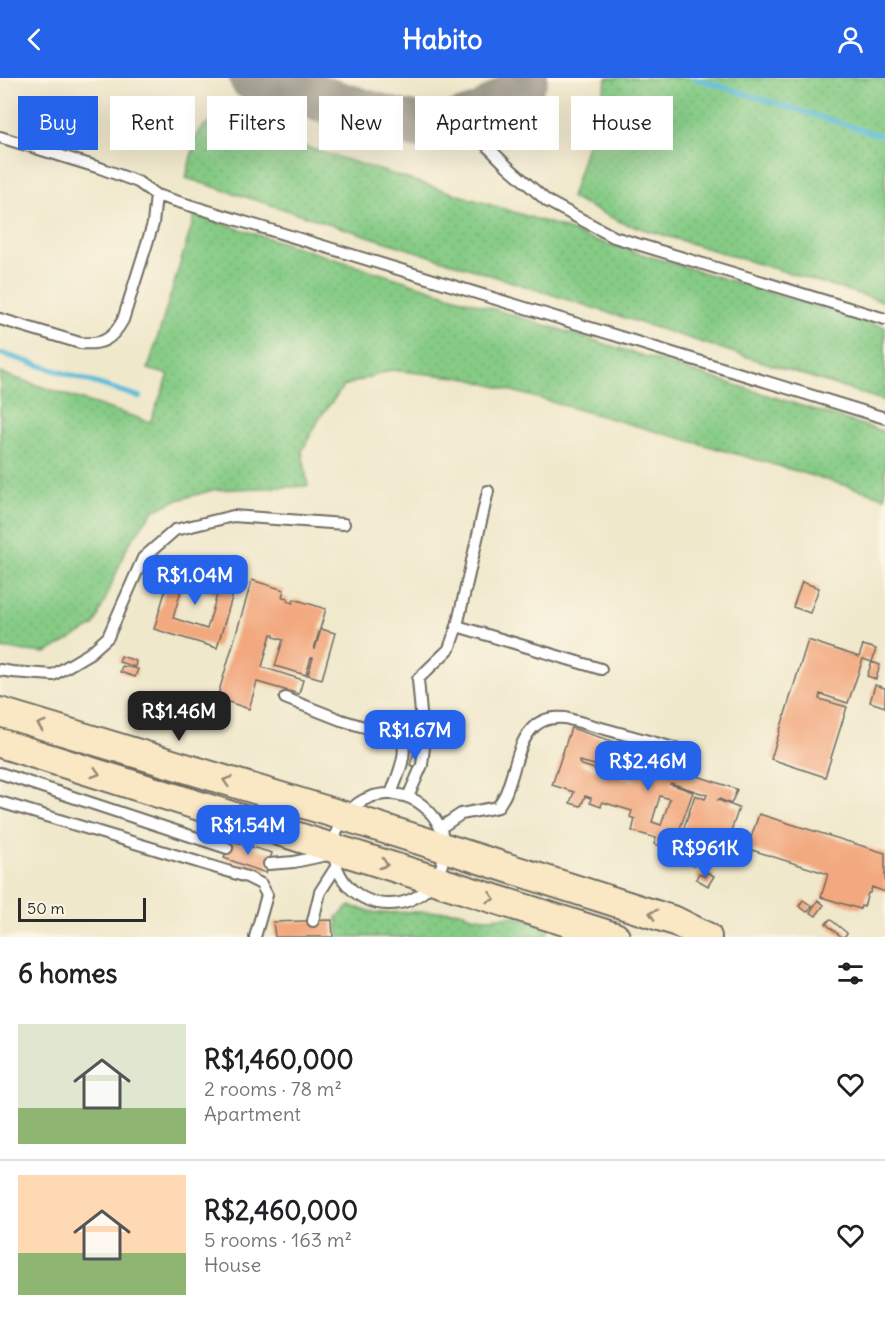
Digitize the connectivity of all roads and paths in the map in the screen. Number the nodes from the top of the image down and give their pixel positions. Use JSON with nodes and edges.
{"nodes":[{"id":1,"x":0,"y":137,"type":"edge"},
{"id":2,"x":491,"y":150,"type":"edge"},
{"id":3,"x":156,"y":195,"type":"junction"},
{"id":4,"x":0,"y":319,"type":"edge"},
{"id":5,"x":885,"y":319,"type":"edge"},
{"id":6,"x":885,"y":418,"type":"edge"},
{"id":7,"x":488,"y":491,"type":"dead end"},
{"id":8,"x":344,"y":524,"type":"dead end"},
{"id":9,"x":458,"y":626,"type":"junction"},
{"id":10,"x":601,"y":669,"type":"dead end"},
{"id":11,"x":0,"y":670,"type":"edge"},
{"id":12,"x":285,"y":698,"type":"dead end"},
{"id":13,"x":0,"y":712,"type":"edge"},
{"id":14,"x":0,"y":743,"type":"edge"},
{"id":15,"x":696,"y":754,"type":"dead end"},
{"id":16,"x":0,"y":773,"type":"edge"},
{"id":17,"x":391,"y":794,"type":"junction"},
{"id":18,"x":408,"y":797,"type":"junction"},
{"id":19,"x":0,"y":802,"type":"edge"},
{"id":20,"x":344,"y":816,"type":"junction"},
{"id":21,"x":442,"y":838,"type":"junction"},
{"id":22,"x":227,"y":848,"type":"dead end"},
{"id":23,"x":334,"y":856,"type":"junction"},
{"id":24,"x":269,"y":864,"type":"dead end"},
{"id":25,"x":435,"y":880,"type":"junction"},
{"id":26,"x":313,"y":921,"type":"dead end"},
{"id":27,"x":255,"y":937,"type":"edge"},
{"id":28,"x":615,"y":937,"type":"edge"},
{"id":29,"x":707,"y":937,"type":"edge"}],
"edges":[{"from":1,"to":3,"type":"lane"},
{"from":2,"to":5,"type":"lane"},
{"from":3,"to":4,"type":"lane"},
{"from":3,"to":6,"type":"lane"},
{"from":7,"to":9,"type":"lane"},
{"from":8,"to":11,"type":"lane"},
{"from":9,"to":10,"type":"lane"},
{"from":9,"to":18,"type":"lane"},
{"from":12,"to":17,"type":"lane"},
{"from":20,"to":13,"type":"street","one_way":true},
{"from":14,"to":23,"type":"street","one_way":true},
{"from":15,"to":21,"type":"lane"},
{"from":16,"to":22,"type":"lane"},
{"from":17,"to":18,"type":"lane"},
{"from":17,"to":20,"type":"lane"},
{"from":18,"to":21,"type":"lane"},
{"from":19,"to":27,"type":"lane"},
{"from":20,"to":21,"type":"street"},
{"from":20,"to":23,"type":"lane"},
{"from":21,"to":25,"type":"lane"},
{"from":29,"to":21,"type":"street","one_way":true},
{"from":23,"to":24,"type":"lane"},
{"from":23,"to":25,"type":"street","one_way":true},
{"from":23,"to":25,"type":"lane"},
{"from":23,"to":26,"type":"lane"},
{"from":25,"to":28,"type":"street","one_way":true}]}
